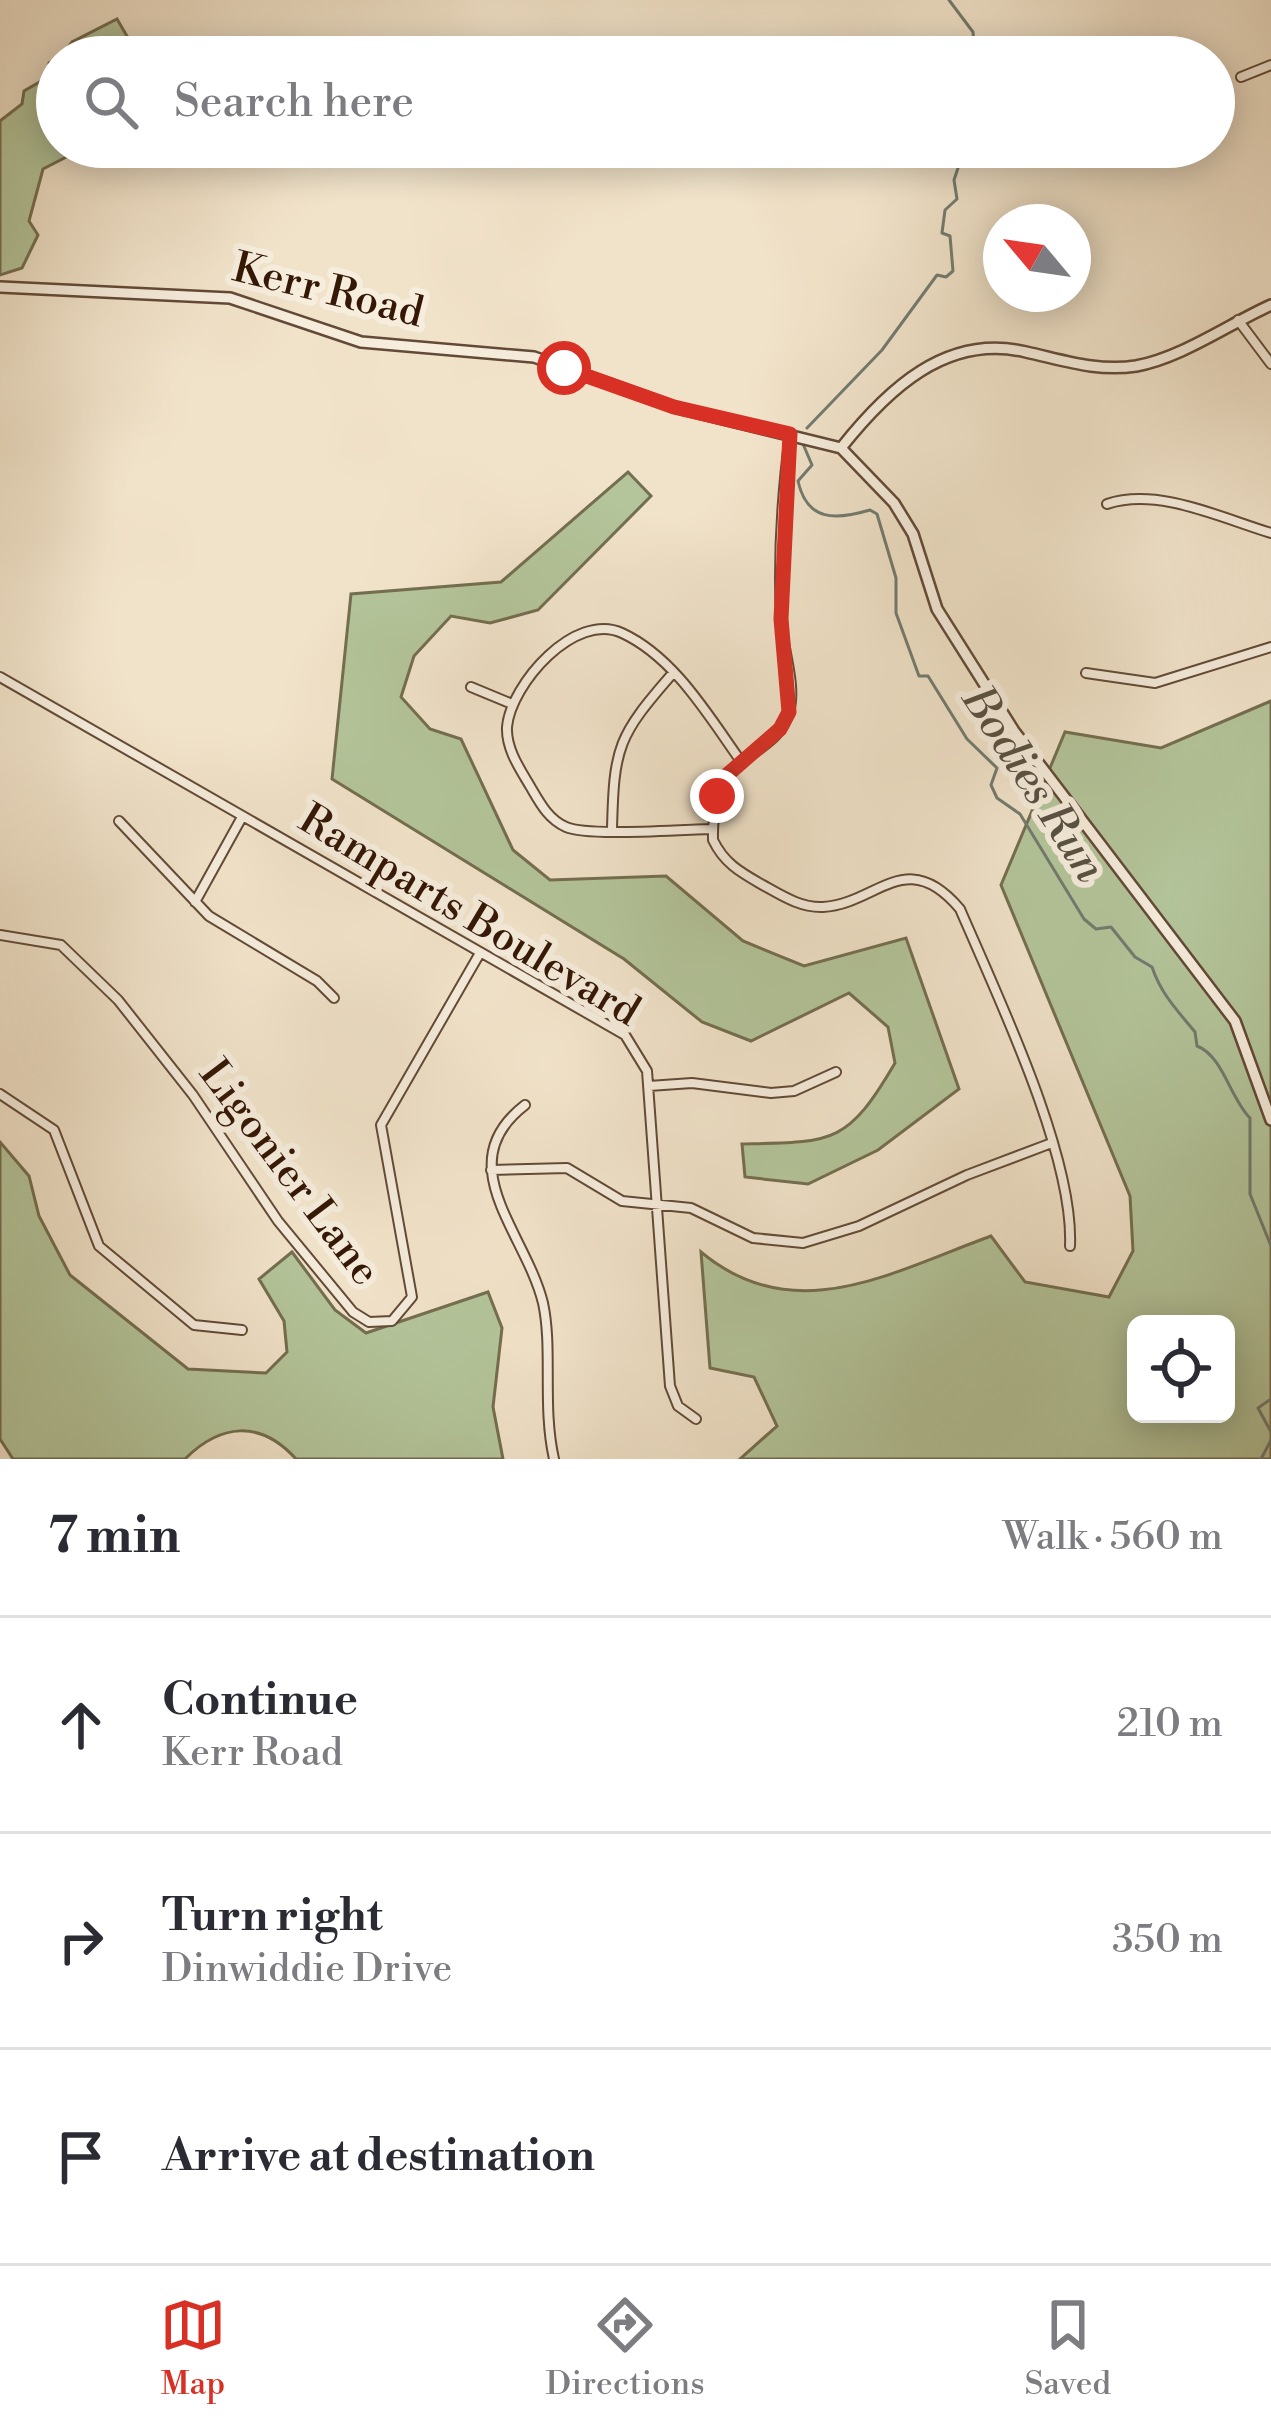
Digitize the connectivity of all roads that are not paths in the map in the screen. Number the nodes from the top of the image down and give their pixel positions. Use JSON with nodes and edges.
{"nodes":[{"id":1,"x":1271,"y":65,"type":"edge"},
{"id":2,"x":1241,"y":77,"type":"dead end"},
{"id":3,"x":0,"y":287,"type":"edge"},
{"id":4,"x":1271,"y":305,"type":"edge"},
{"id":5,"x":1238,"y":320,"type":"junction"},
{"id":6,"x":1271,"y":364,"type":"edge"},
{"id":7,"x":790,"y":434,"type":"junction"},
{"id":8,"x":841,"y":448,"type":"junction"},
{"id":9,"x":1107,"y":504,"type":"dead end"},
{"id":10,"x":1271,"y":533,"type":"edge"},
{"id":11,"x":1271,"y":647,"type":"edge"},
{"id":12,"x":673,"y":673,"type":"junction"},
{"id":13,"x":1086,"y":673,"type":"dead end"},
{"id":14,"x":0,"y":676,"type":"edge"},
{"id":15,"x":471,"y":687,"type":"dead end"},
{"id":16,"x":512,"y":704,"type":"junction"},
{"id":17,"x":740,"y":760,"type":"junction"},
{"id":18,"x":242,"y":817,"type":"junction"},
{"id":19,"x":119,"y":821,"type":"dead end"},
{"id":20,"x":612,"y":829,"type":"junction"},
{"id":21,"x":713,"y":829,"type":"junction"},
{"id":22,"x":195,"y":902,"type":"junction"},
{"id":23,"x":0,"y":935,"type":"edge"},
{"id":24,"x":480,"y":953,"type":"junction"},
{"id":25,"x":334,"y":998,"type":"dead end"},
{"id":26,"x":836,"y":1072,"type":"dead end"},
{"id":27,"x":649,"y":1086,"type":"junction"},
{"id":28,"x":0,"y":1094,"type":"edge"},
{"id":29,"x":525,"y":1105,"type":"dead end"},
{"id":30,"x":1271,"y":1120,"type":"edge"},
{"id":31,"x":1049,"y":1144,"type":"junction"},
{"id":32,"x":490,"y":1170,"type":"junction"},
{"id":33,"x":658,"y":1203,"type":"junction"},
{"id":34,"x":1070,"y":1246,"type":"dead end"},
{"id":35,"x":242,"y":1330,"type":"dead end"},
{"id":36,"x":696,"y":1419,"type":"dead end"},
{"id":37,"x":554,"y":1459,"type":"edge"}],
"edges":[{"from":1,"to":2,"type":"street"},
{"from":3,"to":7,"type":"street","name":"Kerr Road"},
{"from":4,"to":5,"type":"street"},
{"from":5,"to":6,"type":"street"},
{"from":5,"to":8,"type":"street"},
{"from":7,"to":8,"type":"street","name":"Kerr Road"},
{"from":7,"to":17,"type":"street"},
{"from":8,"to":30,"type":"street"},
{"from":9,"to":10,"type":"street"},
{"from":11,"to":13,"type":"street"},
{"from":12,"to":16,"type":"street"},
{"from":12,"to":17,"type":"street"},
{"from":12,"to":20,"type":"street"},
{"from":14,"to":18,"type":"street","name":"Ramparts Boulevard"},
{"from":15,"to":16,"type":"street"},
{"from":16,"to":20,"type":"street"},
{"from":17,"to":21,"type":"street"},
{"from":18,"to":22,"type":"street"},
{"from":18,"to":24,"type":"street","name":"Ramparts Boulevard"},
{"from":19,"to":22,"type":"street"},
{"from":20,"to":21,"type":"street"},
{"from":21,"to":31,"type":"street"},
{"from":22,"to":25,"type":"street"},
{"from":23,"to":24,"type":"street","name":"Ligonier Lane"},
{"from":24,"to":27,"type":"street","name":"Ramparts Boulevard"},
{"from":26,"to":27,"type":"street"},
{"from":27,"to":33,"type":"street","name":"Ramparts Boulevard"},
{"from":28,"to":35,"type":"street"},
{"from":29,"to":32,"type":"street"},
{"from":31,"to":33,"type":"street"},
{"from":31,"to":34,"type":"street"},
{"from":32,"to":33,"type":"street"},
{"from":32,"to":37,"type":"street"},
{"from":33,"to":36,"type":"street","name":"Ramparts Boulevard"}]}
